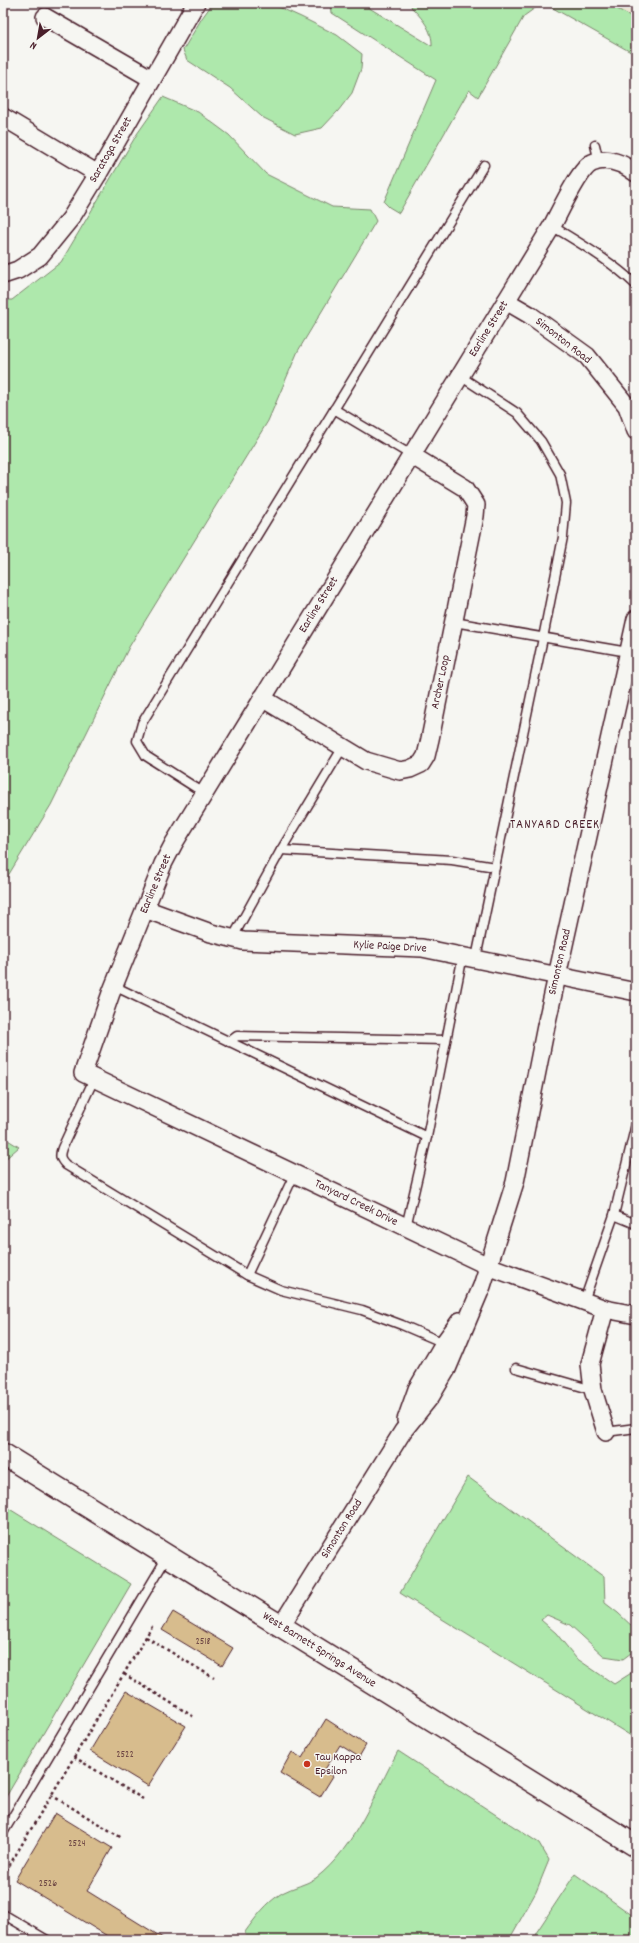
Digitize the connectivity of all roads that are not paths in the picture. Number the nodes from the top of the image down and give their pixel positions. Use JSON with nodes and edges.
{"nodes":[{"id":1,"x":196,"y":3,"type":"edge"},
{"id":2,"x":45,"y":17,"type":"dead end"},
{"id":3,"x":152,"y":79,"type":"junction"},
{"id":4,"x":3,"y":118,"type":"edge"},
{"id":5,"x":594,"y":145,"type":"dead end"},
{"id":6,"x":599,"y":162,"type":"junction"},
{"id":7,"x":484,"y":165,"type":"dead end"},
{"id":8,"x":636,"y":173,"type":"edge"},
{"id":9,"x":98,"y":174,"type":"junction"},
{"id":10,"x":552,"y":226,"type":"junction"},
{"id":11,"x":3,"y":275,"type":"edge"},
{"id":12,"x":636,"y":285,"type":"edge"},
{"id":13,"x":506,"y":301,"type":"junction"},
{"id":14,"x":460,"y":376,"type":"junction"},
{"id":15,"x":334,"y":409,"type":"junction"},
{"id":16,"x":636,"y":430,"type":"edge"},
{"id":17,"x":411,"y":455,"type":"junction"},
{"id":18,"x":636,"y":619,"type":"edge"},
{"id":19,"x":454,"y":622,"type":"junction"},
{"id":20,"x":543,"y":638,"type":"junction"},
{"id":21,"x":630,"y":660,"type":"edge"},
{"id":22,"x":262,"y":698,"type":"junction"},
{"id":23,"x":343,"y":747,"type":"junction"},
{"id":24,"x":204,"y":793,"type":"junction"},
{"id":25,"x":281,"y":850,"type":"junction"},
{"id":26,"x":495,"y":867,"type":"junction"},
{"id":27,"x":145,"y":908,"type":"junction"},
{"id":28,"x":232,"y":939,"type":"junction"},
{"id":29,"x":469,"y":956,"type":"junction"},
{"id":30,"x":557,"y":975,"type":"junction"},
{"id":31,"x":114,"y":986,"type":"junction"},
{"id":32,"x":636,"y":992,"type":"edge"},
{"id":33,"x":446,"y":1040,"type":"junction"},
{"id":34,"x":229,"y":1042,"type":"junction"},
{"id":35,"x":89,"y":1076,"type":"junction"},
{"id":36,"x":636,"y":1124,"type":"edge"},
{"id":37,"x":427,"y":1137,"type":"junction"},
{"id":38,"x":295,"y":1173,"type":"junction"},
{"id":39,"x":614,"y":1215,"type":"junction"},
{"id":40,"x":636,"y":1224,"type":"edge"},
{"id":41,"x":406,"y":1227,"type":"junction"},
{"id":42,"x":488,"y":1266,"type":"junction"},
{"id":43,"x":247,"y":1275,"type":"junction"},
{"id":44,"x":584,"y":1301,"type":"junction"},
{"id":45,"x":474,"y":1303,"type":"junction"},
{"id":46,"x":605,"y":1309,"type":"junction"},
{"id":47,"x":636,"y":1315,"type":"edge"},
{"id":48,"x":444,"y":1343,"type":"junction"},
{"id":49,"x":516,"y":1368,"type":"dead end"},
{"id":50,"x":593,"y":1390,"type":"junction"},
{"id":51,"x":636,"y":1428,"type":"edge"},
{"id":52,"x":403,"y":1431,"type":"junction"},
{"id":53,"x":606,"y":1432,"type":"joint"},
{"id":54,"x":3,"y":1454,"type":"edge"},
{"id":55,"x":167,"y":1556,"type":"junction"},
{"id":56,"x":281,"y":1626,"type":"junction"},
{"id":57,"x":3,"y":1833,"type":"edge"},
{"id":58,"x":636,"y":1846,"type":"edge"},
{"id":59,"x":3,"y":1914,"type":"edge"},
{"id":60,"x":47,"y":1940,"type":"edge"}],
"edges":[{"from":1,"to":3,"type":"street","name":"Saratoga Street"},
{"from":2,"to":3,"type":"street"},
{"from":3,"to":9,"type":"street","name":"Saratoga Street"},
{"from":4,"to":9,"type":"street"},
{"from":5,"to":6,"type":"lane"},
{"from":6,"to":8,"type":"street"},
{"from":6,"to":10,"type":"street","name":"Earline Street"},
{"from":7,"to":15,"type":"lane"},
{"from":9,"to":11,"type":"street","name":"Saratoga Street"},
{"from":10,"to":12,"type":"lane"},
{"from":10,"to":13,"type":"street","name":"Earline Street"},
{"from":13,"to":14,"type":"street","name":"Earline Street"},
{"from":13,"to":16,"type":"street","name":"Simonton Road"},
{"from":14,"to":17,"type":"street","name":"Earline Street"},
{"from":14,"to":20,"type":"lane"},
{"from":15,"to":17,"type":"lane"},
{"from":15,"to":24,"type":"lane"},
{"from":17,"to":19,"type":"street","name":"Archer Loop"},
{"from":17,"to":22,"type":"street","name":"Earline Street"},
{"from":18,"to":21,"type":"street","name":"Simonton Road"},
{"from":19,"to":20,"type":"lane"},
{"from":19,"to":23,"type":"street","name":"Archer Loop"},
{"from":20,"to":21,"type":"lane"},
{"from":20,"to":26,"type":"lane"},
{"from":21,"to":30,"type":"street","name":"Simonton Road"},
{"from":22,"to":23,"type":"street","name":"Archer Loop"},
{"from":22,"to":24,"type":"street","name":"Earline Street"},
{"from":23,"to":25,"type":"lane"},
{"from":24,"to":27,"type":"street","name":"Earline Street"},
{"from":25,"to":26,"type":"lane"},
{"from":25,"to":28,"type":"lane"},
{"from":26,"to":29,"type":"lane"},
{"from":27,"to":28,"type":"street","name":"Kylie Paige Drive"},
{"from":27,"to":31,"type":"street","name":"Earline Street"},
{"from":28,"to":29,"type":"street","name":"Kylie Paige Drive"},
{"from":29,"to":30,"type":"street","name":"Kylie Paige Drive"},
{"from":29,"to":33,"type":"lane"},
{"from":30,"to":32,"type":"street","name":"Kylie Paige Drive"},
{"from":30,"to":42,"type":"street","name":"Simonton Road"},
{"from":31,"to":34,"type":"lane"},
{"from":31,"to":35,"type":"street","name":"Earline Street"},
{"from":33,"to":34,"type":"lane"},
{"from":33,"to":37,"type":"lane"},
{"from":34,"to":37,"type":"lane"},
{"from":35,"to":38,"type":"street","name":"Tanyard Creek Drive"},
{"from":35,"to":43,"type":"lane"},
{"from":36,"to":39,"type":"lane"},
{"from":37,"to":41,"type":"lane"},
{"from":38,"to":41,"type":"street","name":"Tanyard Creek Drive"},
{"from":38,"to":43,"type":"lane"},
{"from":39,"to":40,"type":"lane"},
{"from":39,"to":44,"type":"lane"},
{"from":41,"to":42,"type":"street","name":"Tanyard Creek Drive"},
{"from":42,"to":44,"type":"street","name":"Tanyard Creek Drive"},
{"from":42,"to":45,"type":"street","name":"Simonton Road"},
{"from":43,"to":48,"type":"lane"},
{"from":44,"to":46,"type":"street","name":"Tanyard Creek Drive"},
{"from":45,"to":48,"type":"street","name":"Simonton Road"},
{"from":45,"to":52,"type":"street","name":"Simonton Road"},
{"from":46,"to":47,"type":"street","name":"Tanyard Creek Drive"},
{"from":46,"to":50,"type":"street"},
{"from":48,"to":52,"type":"street","name":"Simonton Road"},
{"from":49,"to":50,"type":"lane"},
{"from":50,"to":53,"type":"street"},
{"from":51,"to":53,"type":"lane"},
{"from":52,"to":56,"type":"street","name":"Simonton Road"},
{"from":54,"to":55,"type":"street","name":"West Barnett Springs Avenue"},
{"from":55,"to":56,"type":"street","name":"West Barnett Springs Avenue"},
{"from":55,"to":57,"type":"lane"},
{"from":56,"to":58,"type":"street","name":"West Barnett Springs Avenue"},
{"from":59,"to":60,"type":"lane"}]}
